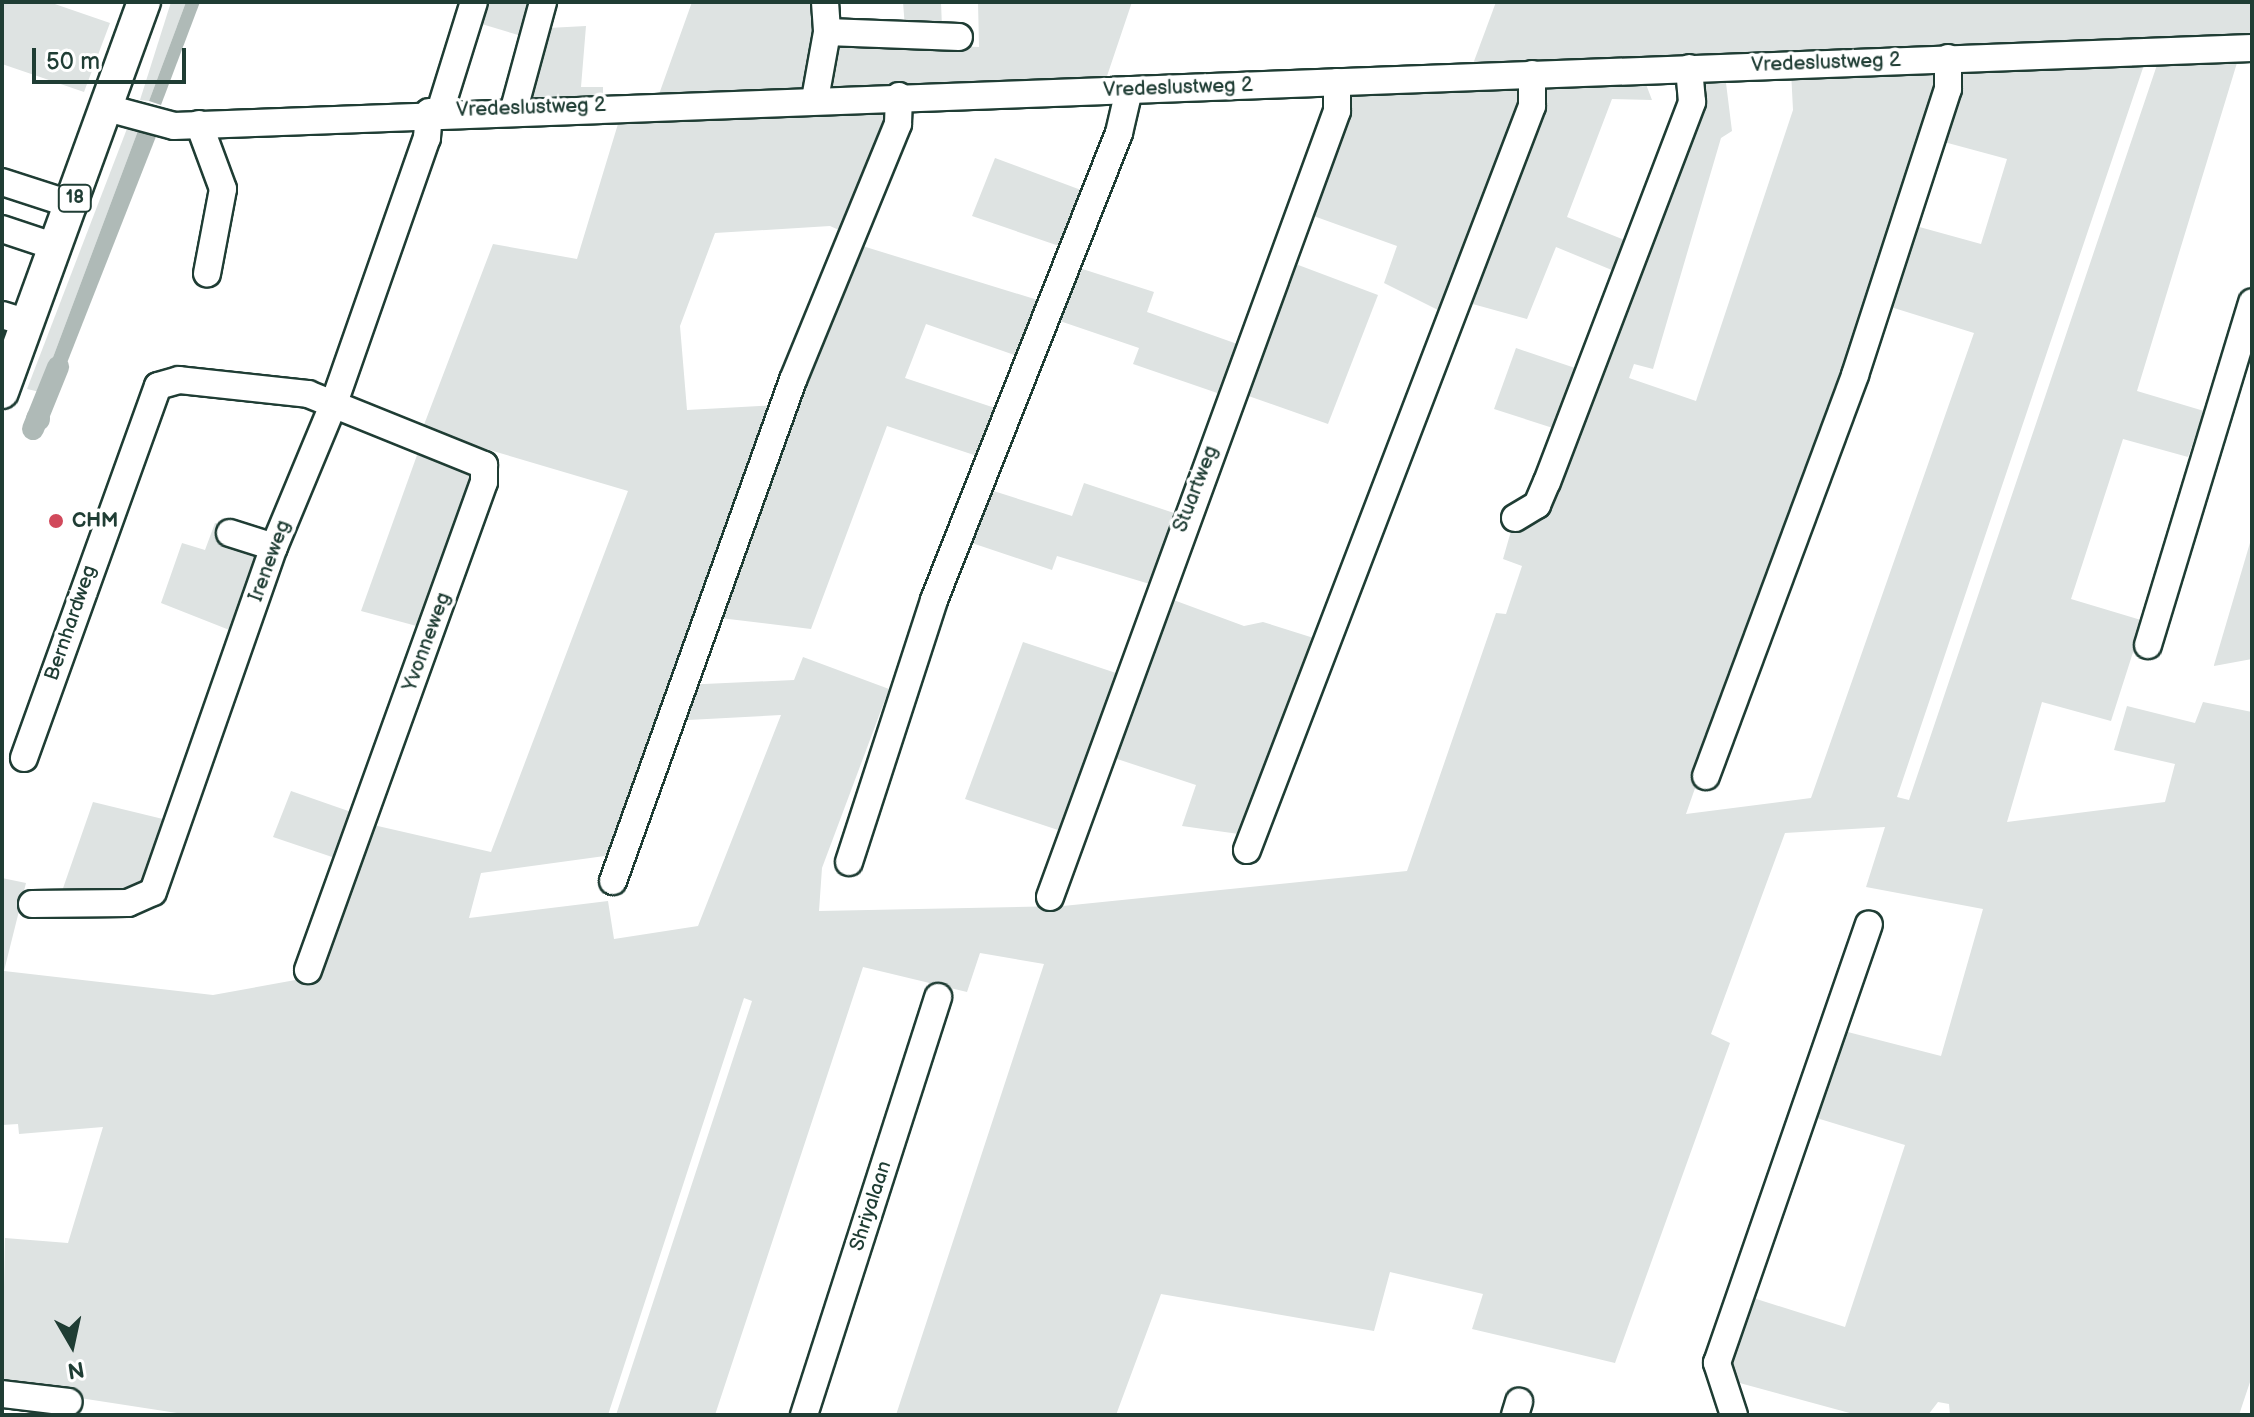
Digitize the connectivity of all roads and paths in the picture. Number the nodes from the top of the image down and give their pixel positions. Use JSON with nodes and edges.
{"nodes":[{"id":1,"x":144,"y":2,"type":"edge"},
{"id":2,"x":474,"y":2,"type":"edge"},
{"id":3,"x":543,"y":2,"type":"edge"},
{"id":4,"x":825,"y":2,"type":"edge"},
{"id":5,"x":827,"y":32,"type":"junction"},
{"id":6,"x":959,"y":37,"type":"dead end"},
{"id":7,"x":2252,"y":48,"type":"edge"},
{"id":8,"x":1948,"y":58,"type":"junction"},
{"id":9,"x":1689,"y":68,"type":"junction"},
{"id":10,"x":1532,"y":74,"type":"junction"},
{"id":11,"x":1337,"y":82,"type":"junction"},
{"id":12,"x":1129,"y":90,"type":"junction"},
{"id":13,"x":899,"y":96,"type":"junction"},
{"id":14,"x":815,"y":99,"type":"junction"},
{"id":15,"x":514,"y":109,"type":"junction"},
{"id":16,"x":116,"y":111,"type":"junction"},
{"id":17,"x":435,"y":112,"type":"junction"},
{"id":18,"x":199,"y":124,"type":"junction"},
{"id":19,"x":2,"y":182,"type":"edge"},
{"id":20,"x":73,"y":205,"type":"junction"},
{"id":21,"x":2,"y":229,"type":"edge"},
{"id":22,"x":56,"y":247,"type":"junction"},
{"id":23,"x":207,"y":274,"type":"dead end"},
{"id":24,"x":2252,"y":302,"type":"edge"},
{"id":25,"x":15,"y":319,"type":"edge"},
{"id":26,"x":2,"y":392,"type":"edge"},
{"id":27,"x":334,"y":403,"type":"junction"},
{"id":28,"x":1515,"y":518,"type":"dead end"},
{"id":29,"x":230,"y":533,"type":"dead end"},
{"id":30,"x":274,"y":547,"type":"junction"},
{"id":31,"x":2148,"y":645,"type":"dead end"},
{"id":32,"x":24,"y":758,"type":"dead end"},
{"id":33,"x":1706,"y":776,"type":"dead end"},
{"id":34,"x":1247,"y":850,"type":"dead end"},
{"id":35,"x":849,"y":862,"type":"dead end"},
{"id":36,"x":613,"y":881,"type":"dead end"},
{"id":37,"x":1050,"y":897,"type":"dead end"},
{"id":38,"x":32,"y":904,"type":"dead end"},
{"id":39,"x":1869,"y":925,"type":"dead end"},
{"id":40,"x":308,"y":970,"type":"dead end"},
{"id":41,"x":938,"y":997,"type":"dead end"},
{"id":42,"x":2,"y":1394,"type":"edge"},
{"id":43,"x":69,"y":1402,"type":"dead end"},
{"id":44,"x":804,"y":1415,"type":"edge"},
{"id":45,"x":1734,"y":1415,"type":"edge"}],
"edges":[{"from":1,"to":16,"type":"main road","number":"18"},
{"from":2,"to":17,"type":"street","name":"Ireneweg"},
{"from":3,"to":15,"type":"street"},
{"from":4,"to":5,"type":"street"},
{"from":5,"to":6,"type":"street"},
{"from":5,"to":14,"type":"street"},
{"from":7,"to":8,"type":"street","name":"Vredeslustweg 2"},
{"from":8,"to":9,"type":"street","name":"Vredeslustweg 2"},
{"from":8,"to":33,"type":"street"},
{"from":9,"to":10,"type":"street","name":"Vredeslustweg 2"},
{"from":9,"to":28,"type":"street"},
{"from":10,"to":11,"type":"street","name":"Vredeslustweg 2"},
{"from":10,"to":34,"type":"street"},
{"from":11,"to":12,"type":"street","name":"Vredeslustweg 2"},
{"from":11,"to":37,"type":"street","name":"Stuartweg"},
{"from":12,"to":13,"type":"street","name":"Vredeslustweg 2"},
{"from":12,"to":35,"type":"street"},
{"from":13,"to":14,"type":"street","name":"Vredeslustweg 2"},
{"from":13,"to":36,"type":"street"},
{"from":14,"to":15,"type":"street","name":"Vredeslustweg 2"},
{"from":15,"to":17,"type":"street","name":"Vredeslustweg 2"},
{"from":16,"to":18,"type":"street","name":"Vredeslustweg 2"},
{"from":16,"to":20,"type":"main road","number":"18"},
{"from":17,"to":18,"type":"street","name":"Vredeslustweg 2"},
{"from":17,"to":27,"type":"street","name":"Ireneweg"},
{"from":18,"to":23,"type":"street"},
{"from":19,"to":20,"type":"street"},
{"from":20,"to":22,"type":"main road","number":"18"},
{"from":21,"to":22,"type":"street"},
{"from":22,"to":25,"type":"main road","number":"18"},
{"from":24,"to":31,"type":"street"},
{"from":25,"to":26,"type":"main road","number":"18"},
{"from":27,"to":30,"type":"street","name":"Ireneweg"},
{"from":27,"to":32,"type":"street","name":"Bernhardweg"},
{"from":27,"to":40,"type":"street","name":"Yvonneweg"},
{"from":29,"to":30,"type":"street"},
{"from":30,"to":38,"type":"street","name":"Ireneweg"},
{"from":39,"to":45,"type":"street"},
{"from":41,"to":44,"type":"street","name":"Shriyalaan"},
{"from":42,"to":43,"type":"street"}]}
